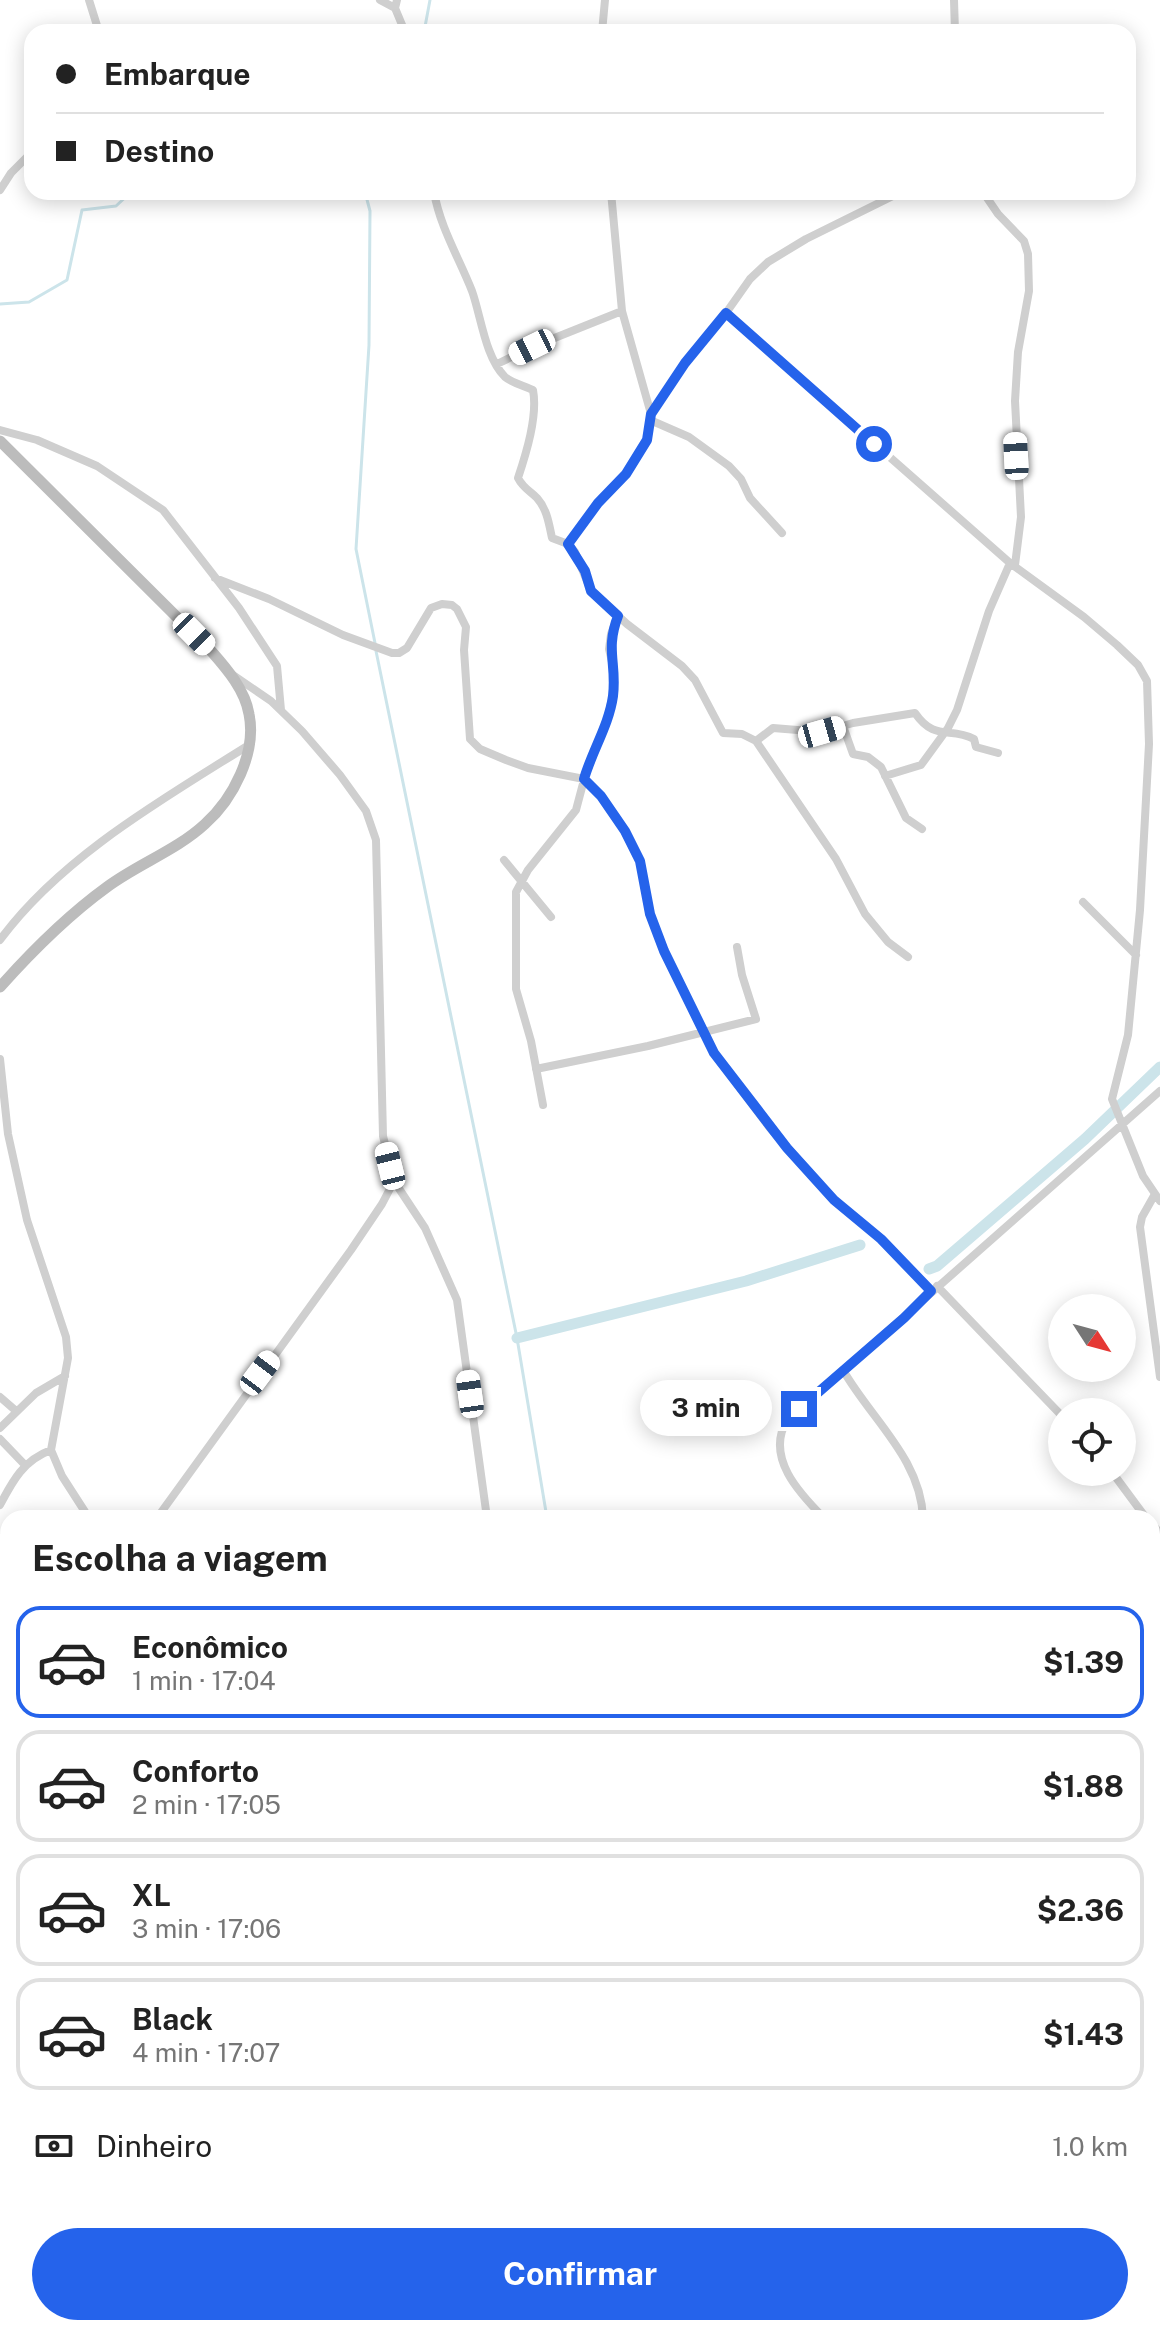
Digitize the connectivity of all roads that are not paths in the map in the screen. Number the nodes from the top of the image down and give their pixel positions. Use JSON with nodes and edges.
{"nodes":[{"id":1,"x":89,"y":0,"type":"edge"},
{"id":2,"x":380,"y":0,"type":"edge"},
{"id":3,"x":605,"y":0,"type":"edge"},
{"id":4,"x":954,"y":0,"type":"edge"},
{"id":5,"x":396,"y":4,"type":"edge"},
{"id":6,"x":96,"y":24,"type":"edge"},
{"id":7,"x":402,"y":24,"type":"edge"},
{"id":8,"x":603,"y":24,"type":"edge"},
{"id":9,"x":955,"y":24,"type":"edge"},
{"id":10,"x":24,"y":160,"type":"edge"},
{"id":11,"x":0,"y":190,"type":"edge"},
{"id":12,"x":436,"y":200,"type":"edge"},
{"id":13,"x":612,"y":200,"type":"edge"},
{"id":14,"x":883,"y":200,"type":"edge"},
{"id":15,"x":988,"y":200,"type":"edge"},
{"id":16,"x":622,"y":311,"type":"junction"},
{"id":17,"x":726,"y":313,"type":"junction"},
{"id":18,"x":497,"y":364,"type":"junction"},
{"id":19,"x":651,"y":417,"type":"junction"},
{"id":20,"x":0,"y":430,"type":"edge"},
{"id":21,"x":0,"y":441,"type":"edge"},
{"id":22,"x":782,"y":533,"type":"dead end"},
{"id":23,"x":568,"y":544,"type":"junction"},
{"id":24,"x":1013,"y":564,"type":"junction"},
{"id":25,"x":215,"y":578,"type":"junction"},
{"id":26,"x":618,"y":616,"type":"junction"},
{"id":27,"x":232,"y":675,"type":"junction"},
{"id":28,"x":281,"y":710,"type":"junction"},
{"id":29,"x":843,"y":726,"type":"junction"},
{"id":30,"x":943,"y":734,"type":"junction"},
{"id":31,"x":756,"y":741,"type":"junction"},
{"id":32,"x":249,"y":745,"type":"junction"},
{"id":33,"x":998,"y":753,"type":"dead end"},
{"id":34,"x":885,"y":776,"type":"junction"},
{"id":35,"x":584,"y":779,"type":"junction"},
{"id":36,"x":922,"y":829,"type":"dead end"},
{"id":37,"x":504,"y":860,"type":"dead end"},
{"id":38,"x":521,"y":880,"type":"junction"},
{"id":39,"x":1083,"y":902,"type":"dead end"},
{"id":40,"x":551,"y":917,"type":"dead end"},
{"id":41,"x":0,"y":940,"type":"edge"},
{"id":42,"x":737,"y":947,"type":"dead end"},
{"id":43,"x":1136,"y":955,"type":"junction"},
{"id":44,"x":908,"y":957,"type":"dead end"},
{"id":45,"x":0,"y":987,"type":"edge"},
{"id":46,"x":702,"y":1032,"type":"junction"},
{"id":47,"x":0,"y":1059,"type":"edge"},
{"id":48,"x":536,"y":1069,"type":"junction"},
{"id":49,"x":1160,"y":1091,"type":"edge"},
{"id":50,"x":543,"y":1105,"type":"dead end"},
{"id":51,"x":1123,"y":1125,"type":"junction"},
{"id":52,"x":394,"y":1181,"type":"junction"},
{"id":53,"x":1157,"y":1197,"type":"edge"},
{"id":54,"x":934,"y":1288,"type":"junction"},
{"id":55,"x":843,"y":1370,"type":"junction"},
{"id":56,"x":65,"y":1376,"type":"junction"},
{"id":57,"x":1160,"y":1377,"type":"edge"},
{"id":58,"x":0,"y":1397,"type":"edge"},
{"id":59,"x":1048,"y":1402,"type":"edge"},
{"id":60,"x":15,"y":1410,"type":"junction"},
{"id":61,"x":0,"y":1428,"type":"edge"},
{"id":62,"x":0,"y":1439,"type":"edge"},
{"id":63,"x":51,"y":1450,"type":"junction"},
{"id":64,"x":25,"y":1465,"type":"junction"},
{"id":65,"x":1122,"y":1486,"type":"edge"},
{"id":66,"x":0,"y":1505,"type":"edge"},
{"id":67,"x":84,"y":1510,"type":"edge"},
{"id":68,"x":163,"y":1510,"type":"edge"},
{"id":69,"x":486,"y":1510,"type":"edge"},
{"id":70,"x":817,"y":1510,"type":"edge"},
{"id":71,"x":923,"y":1510,"type":"edge"},
{"id":72,"x":1140,"y":1510,"type":"edge"}],
"edges":[{"from":1,"to":6,"type":"street"},
{"from":2,"to":5,"type":"street"},
{"from":3,"to":8,"type":"street"},
{"from":4,"to":9,"type":"street"},
{"from":5,"to":7,"type":"street"},
{"from":10,"to":11,"type":"street"},
{"from":12,"to":18,"type":"street"},
{"from":13,"to":16,"type":"street"},
{"from":14,"to":17,"type":"street"},
{"from":15,"to":24,"type":"street"},
{"from":16,"to":18,"type":"street"},
{"from":16,"to":19,"type":"street"},
{"from":17,"to":19,"type":"street"},
{"from":17,"to":24,"type":"street"},
{"from":18,"to":23,"type":"street"},
{"from":19,"to":22,"type":"street"},
{"from":19,"to":23,"type":"street"},
{"from":20,"to":25,"type":"street"},
{"from":21,"to":27,"type":"main road"},
{"from":23,"to":26,"type":"street"},
{"from":24,"to":30,"type":"street"},
{"from":24,"to":43,"type":"street"},
{"from":25,"to":28,"type":"street"},
{"from":25,"to":35,"type":"street"},
{"from":26,"to":31,"type":"street"},
{"from":26,"to":35,"type":"street"},
{"from":27,"to":28,"type":"street"},
{"from":27,"to":32,"type":"main road"},
{"from":28,"to":52,"type":"street"},
{"from":29,"to":30,"type":"street"},
{"from":29,"to":31,"type":"street"},
{"from":29,"to":34,"type":"street"},
{"from":30,"to":33,"type":"street"},
{"from":30,"to":34,"type":"street"},
{"from":31,"to":44,"type":"street"},
{"from":32,"to":41,"type":"street"},
{"from":32,"to":45,"type":"main road"},
{"from":34,"to":36,"type":"street"},
{"from":35,"to":38,"type":"street"},
{"from":35,"to":46,"type":"street"},
{"from":37,"to":38,"type":"street"},
{"from":38,"to":40,"type":"street"},
{"from":38,"to":48,"type":"street"},
{"from":39,"to":43,"type":"street"},
{"from":42,"to":46,"type":"street"},
{"from":43,"to":51,"type":"street"},
{"from":46,"to":48,"type":"street"},
{"from":46,"to":54,"type":"street"},
{"from":47,"to":56,"type":"street"},
{"from":48,"to":50,"type":"street"},
{"from":49,"to":51,"type":"street"},
{"from":51,"to":53,"type":"street"},
{"from":51,"to":54,"type":"street"},
{"from":52,"to":68,"type":"street"},
{"from":52,"to":69,"type":"street"},
{"from":53,"to":57,"type":"street"},
{"from":54,"to":55,"type":"street"},
{"from":54,"to":59,"type":"street"},
{"from":55,"to":70,"type":"street"},
{"from":55,"to":71,"type":"street"},
{"from":56,"to":60,"type":"street"},
{"from":56,"to":63,"type":"street"},
{"from":58,"to":60,"type":"street"},
{"from":60,"to":61,"type":"street"},
{"from":62,"to":64,"type":"street"},
{"from":63,"to":64,"type":"street"},
{"from":63,"to":67,"type":"street"},
{"from":64,"to":66,"type":"street"},
{"from":65,"to":72,"type":"street"}]}
